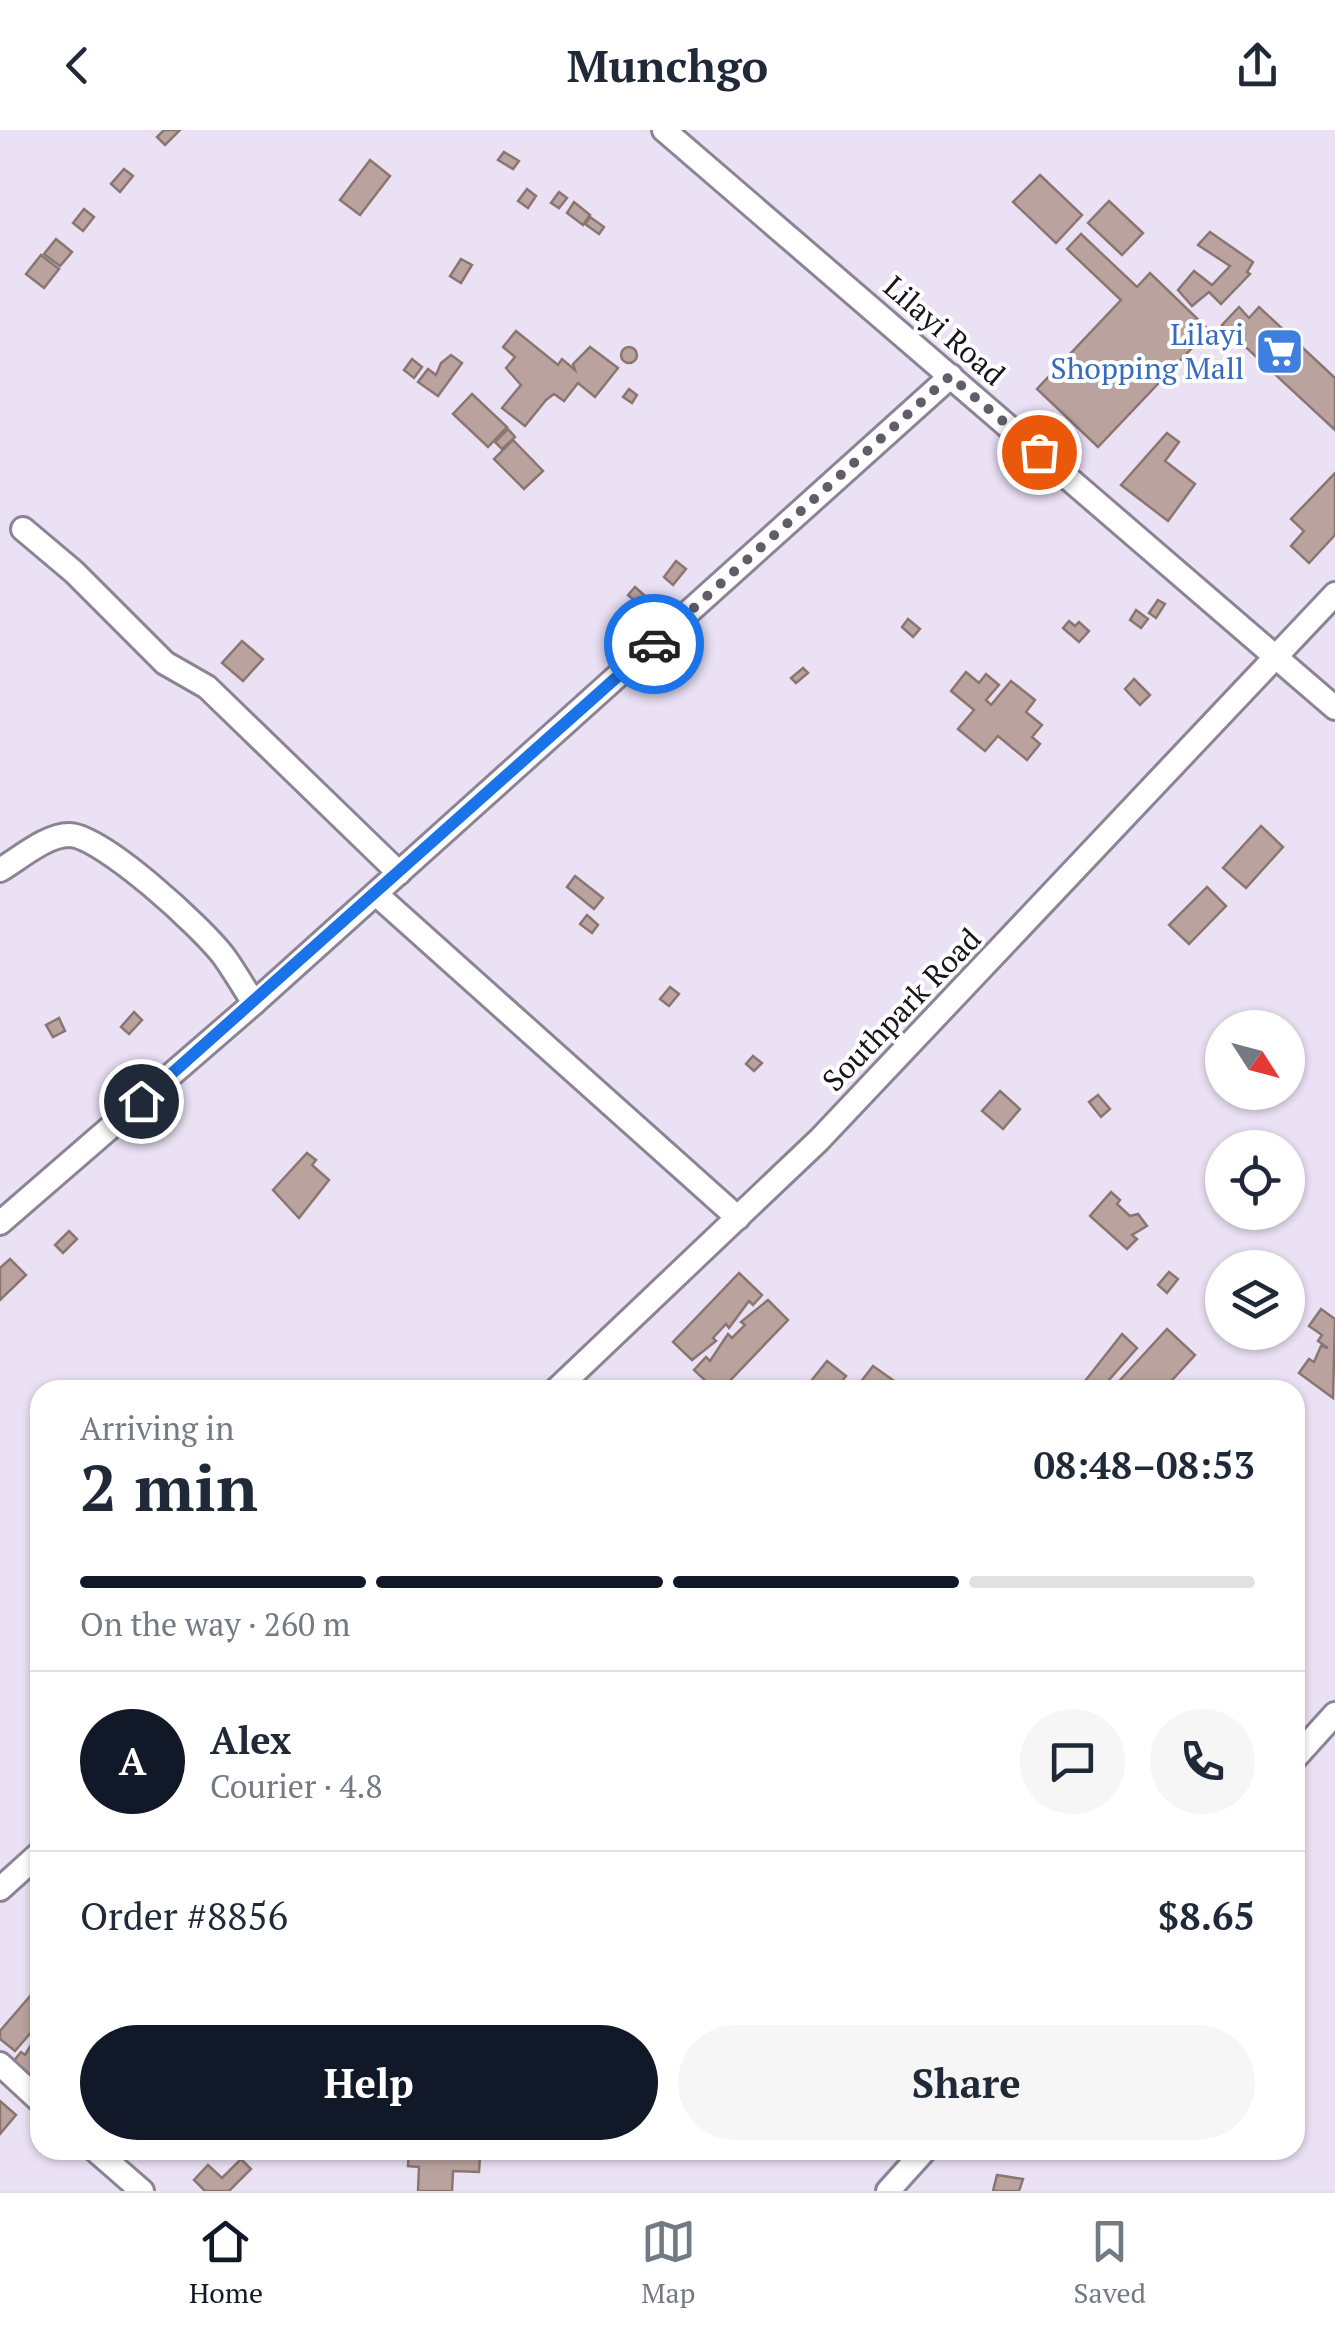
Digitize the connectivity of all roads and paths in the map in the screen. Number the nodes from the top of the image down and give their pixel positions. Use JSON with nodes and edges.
{"nodes":[{"id":1,"x":664,"y":130,"type":"edge"},
{"id":2,"x":950,"y":376,"type":"junction"},
{"id":3,"x":23,"y":529,"type":"dead end"},
{"id":4,"x":1335,"y":594,"type":"edge"},
{"id":5,"x":1276,"y":656,"type":"junction"},
{"id":6,"x":1335,"y":708,"type":"edge"},
{"id":7,"x":0,"y":870,"type":"edge"},
{"id":8,"x":399,"y":873,"type":"junction"},
{"id":9,"x":376,"y":894,"type":"junction"},
{"id":10,"x":254,"y":1003,"type":"junction"},
{"id":11,"x":738,"y":1218,"type":"junction"},
{"id":12,"x":0,"y":1223,"type":"edge"},
{"id":13,"x":567,"y":1380,"type":"edge"},
{"id":14,"x":1335,"y":1714,"type":"edge"},
{"id":15,"x":1305,"y":1747,"type":"edge"},
{"id":16,"x":30,"y":1863,"type":"edge"},
{"id":17,"x":0,"y":1889,"type":"edge"},
{"id":18,"x":0,"y":2064,"type":"edge"},
{"id":19,"x":30,"y":2092,"type":"edge"},
{"id":20,"x":106,"y":2160,"type":"edge"},
{"id":21,"x":916,"y":2160,"type":"edge"},
{"id":22,"x":142,"y":2191,"type":"edge"},
{"id":23,"x":888,"y":2191,"type":"edge"}],
"edges":[{"from":1,"to":2,"type":"street","name":"Lilayi Road"},
{"from":2,"to":5,"type":"street","name":"Lilayi Road"},
{"from":2,"to":8,"type":"street"},
{"from":3,"to":8,"type":"street"},
{"from":4,"to":5,"type":"street","name":"Southpark Road"},
{"from":5,"to":6,"type":"street","name":"Lilayi Road"},
{"from":5,"to":11,"type":"street","name":"Southpark Road"},
{"from":7,"to":10,"type":"street"},
{"from":8,"to":9,"type":"street"},
{"from":9,"to":10,"type":"street"},
{"from":9,"to":11,"type":"street"},
{"from":10,"to":12,"type":"street"},
{"from":11,"to":13,"type":"street","name":"Southpark Road"},
{"from":14,"to":15,"type":"street"},
{"from":16,"to":17,"type":"street"},
{"from":18,"to":19,"type":"street"},
{"from":20,"to":22,"type":"street"},
{"from":21,"to":23,"type":"street"}]}
